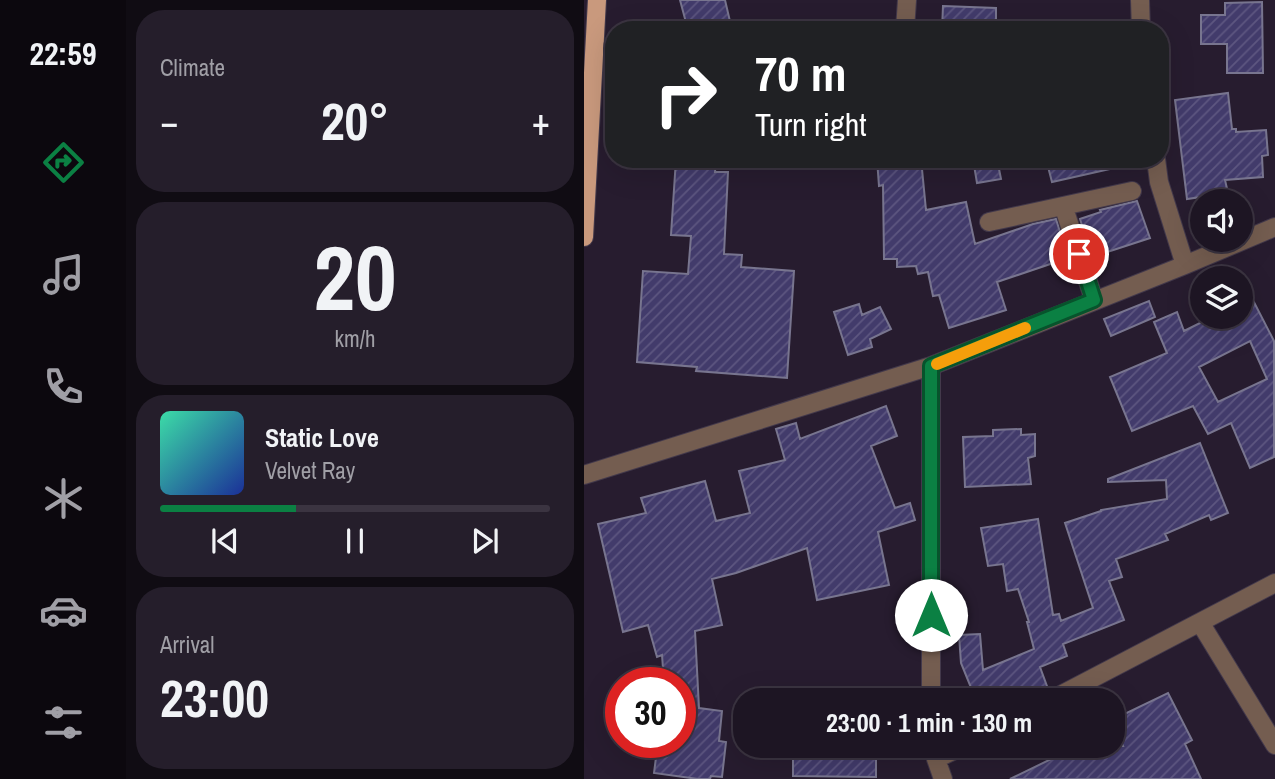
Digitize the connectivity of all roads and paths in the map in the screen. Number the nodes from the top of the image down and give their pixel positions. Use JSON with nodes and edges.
{"nodes":[{"id":1,"x":597,"y":0,"type":"edge"},
{"id":2,"x":907,"y":0,"type":"edge"},
{"id":3,"x":1140,"y":0,"type":"edge"},
{"id":4,"x":906,"y":21,"type":"edge"},
{"id":5,"x":1141,"y":21,"type":"edge"},
{"id":6,"x":590,"y":45,"type":"edge"},
{"id":7,"x":1157,"y":168,"type":"edge"},
{"id":8,"x":1132,"y":191,"type":"dead end"},
{"id":9,"x":1064,"y":208,"type":"junction"},
{"id":10,"x":989,"y":222,"type":"dead end"},
{"id":11,"x":1275,"y":227,"type":"edge"},
{"id":12,"x":584,"y":237,"type":"edge"},
{"id":13,"x":1185,"y":265,"type":"junction"},
{"id":14,"x":1094,"y":300,"type":"junction"},
{"id":15,"x":931,"y":366,"type":"junction"},
{"id":16,"x":584,"y":475,"type":"edge"},
{"id":17,"x":1275,"y":583,"type":"edge"},
{"id":18,"x":1201,"y":624,"type":"junction"},
{"id":19,"x":931,"y":688,"type":"edge"},
{"id":20,"x":1075,"y":688,"type":"edge"},
{"id":21,"x":1275,"y":745,"type":"edge"},
{"id":22,"x":938,"y":758,"type":"edge"},
{"id":23,"x":943,"y":779,"type":"edge"}],
"edges":[{"from":1,"to":6,"type":"main road"},
{"from":2,"to":4,"type":"street"},
{"from":3,"to":5,"type":"street"},
{"from":6,"to":12,"type":"main road"},
{"from":7,"to":13,"type":"street"},
{"from":8,"to":9,"type":"street"},
{"from":9,"to":10,"type":"street"},
{"from":9,"to":14,"type":"street"},
{"from":11,"to":13,"type":"street"},
{"from":13,"to":14,"type":"street"},
{"from":14,"to":15,"type":"street"},
{"from":15,"to":16,"type":"street"},
{"from":15,"to":19,"type":"street"},
{"from":17,"to":18,"type":"street"},
{"from":18,"to":20,"type":"street"},
{"from":18,"to":21,"type":"street"},
{"from":22,"to":23,"type":"street"}]}
